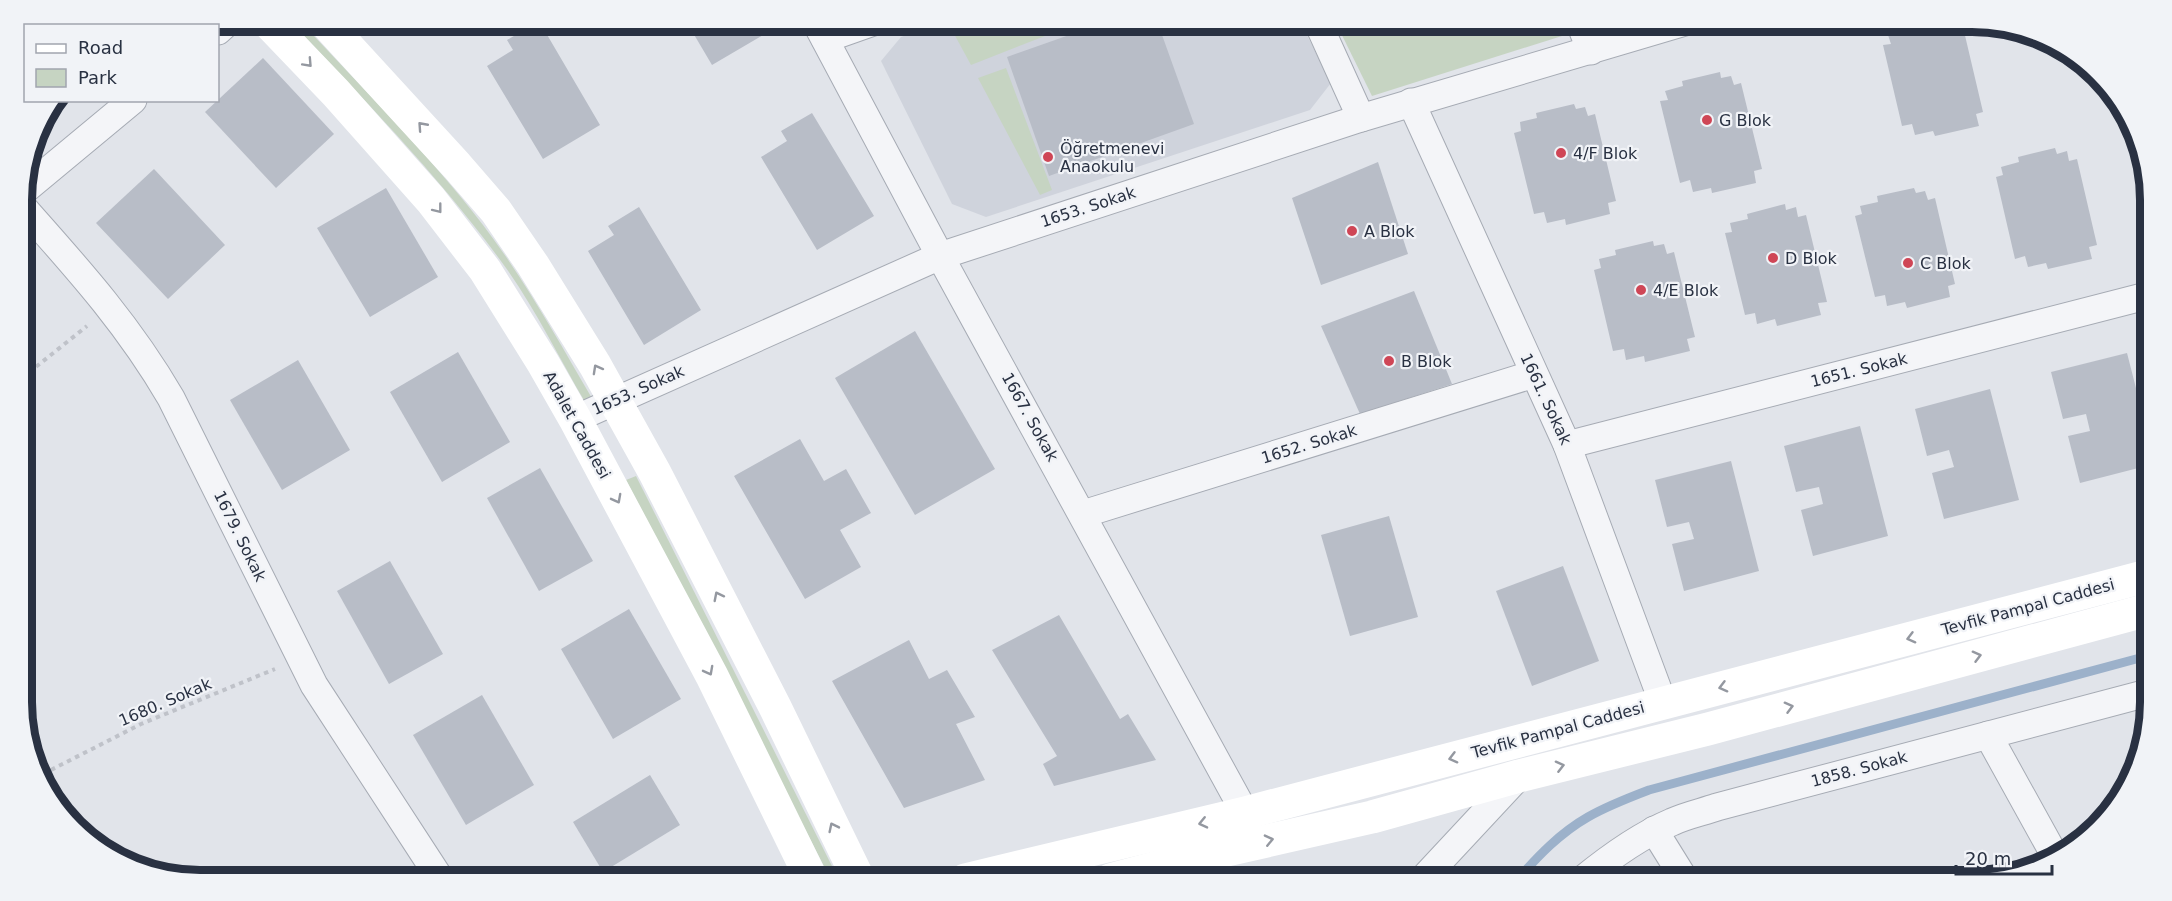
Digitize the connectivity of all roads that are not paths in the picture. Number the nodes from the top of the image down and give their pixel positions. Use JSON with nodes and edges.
{"nodes":[{"id":1,"x":278,"y":32,"type":"edge"},
{"id":2,"x":334,"y":32,"type":"edge"},
{"id":3,"x":821,"y":32,"type":"edge"},
{"id":4,"x":1322,"y":32,"type":"edge"},
{"id":5,"x":1583,"y":32,"type":"edge"},
{"id":6,"x":1652,"y":32,"type":"edge"},
{"id":7,"x":1591,"y":51,"type":"junction"},
{"id":8,"x":131,"y":102,"type":"edge"},
{"id":9,"x":1411,"y":102,"type":"junction"},
{"id":10,"x":1360,"y":118,"type":"junction"},
{"id":11,"x":32,"y":184,"type":"edge"},
{"id":12,"x":32,"y":218,"type":"edge"},
{"id":13,"x":940,"y":256,"type":"junction"},
{"id":14,"x":2140,"y":299,"type":"edge"},
{"id":15,"x":1534,"y":374,"type":"junction"},
{"id":16,"x":614,"y":400,"type":"junction"},
{"id":17,"x":575,"y":419,"type":"junction"},
{"id":18,"x":1567,"y":445,"type":"junction"},
{"id":19,"x":1083,"y":514,"type":"junction"},
{"id":20,"x":2140,"y":578,"type":"edge"},
{"id":21,"x":2140,"y":612,"type":"edge"},
{"id":22,"x":2140,"y":695,"type":"edge"},
{"id":23,"x":1663,"y":703,"type":"junction"},
{"id":24,"x":1988,"y":735,"type":"junction"},
{"id":25,"x":1519,"y":776,"type":"junction"},
{"id":26,"x":1245,"y":813,"type":"junction"},
{"id":27,"x":1654,"y":830,"type":"junction"},
{"id":28,"x":2051,"y":849,"type":"edge"},
{"id":29,"x":1200,"y":868,"type":"edge"},
{"id":30,"x":1432,"y":869,"type":"edge"},
{"id":31,"x":1595,"y":869,"type":"edge"},
{"id":32,"x":1678,"y":869,"type":"edge"},
{"id":33,"x":434,"y":870,"type":"edge"},
{"id":34,"x":807,"y":870,"type":"edge"},
{"id":35,"x":854,"y":870,"type":"edge"},
{"id":36,"x":1009,"y":870,"type":"edge"}],
"edges":[{"from":1,"to":17,"type":"street","name":"Adalet Caddesi","one_way":true},
{"from":16,"to":2,"type":"street","one_way":true},
{"from":3,"to":13,"type":"street","name":"1667. Sokak"},
{"from":4,"to":10,"type":"street"},
{"from":5,"to":7,"type":"street"},
{"from":6,"to":7,"type":"street","name":"1653. Sokak"},
{"from":7,"to":9,"type":"street","name":"1653. Sokak"},
{"from":8,"to":11,"type":"street"},
{"from":9,"to":10,"type":"street","name":"1653. Sokak"},
{"from":9,"to":15,"type":"street","name":"1661. Sokak"},
{"from":10,"to":13,"type":"street","name":"1653. Sokak"},
{"from":12,"to":33,"type":"street","name":"1679. Sokak"},
{"from":13,"to":16,"type":"street","name":"1653. Sokak"},
{"from":13,"to":19,"type":"street","name":"1667. Sokak"},
{"from":14,"to":18,"type":"street","name":"1651. Sokak"},
{"from":15,"to":18,"type":"street","name":"1661. Sokak"},
{"from":15,"to":19,"type":"street","name":"1652. Sokak"},
{"from":16,"to":17,"type":"street","name":"1653. Sokak"},
{"from":35,"to":16,"type":"street","one_way":true},
{"from":17,"to":34,"type":"street","name":"Adalet Caddesi","one_way":true},
{"from":18,"to":23,"type":"street","name":"1661. Sokak"},
{"from":19,"to":26,"type":"street","name":"1667. Sokak"},
{"from":20,"to":23,"type":"street","name":"Tevfik Pampal Caddesi","one_way":true},
{"from":25,"to":21,"type":"street","name":"Tevfik Pampal Caddesi","one_way":true},
{"from":22,"to":24,"type":"street","name":"1858. Sokak"},
{"from":23,"to":26,"type":"street","name":"Tevfik Pampal Caddesi","one_way":true},
{"from":24,"to":27,"type":"street","name":"1858. Sokak"},
{"from":24,"to":28,"type":"street"},
{"from":29,"to":25,"type":"street","name":"Tevfik Pampal Caddesi","one_way":true},
{"from":25,"to":30,"type":"street"},
{"from":26,"to":36,"type":"street","name":"Tevfik Pampal Caddesi","one_way":true},
{"from":27,"to":31,"type":"street","name":"1858. Sokak"},
{"from":27,"to":32,"type":"street"}]}
